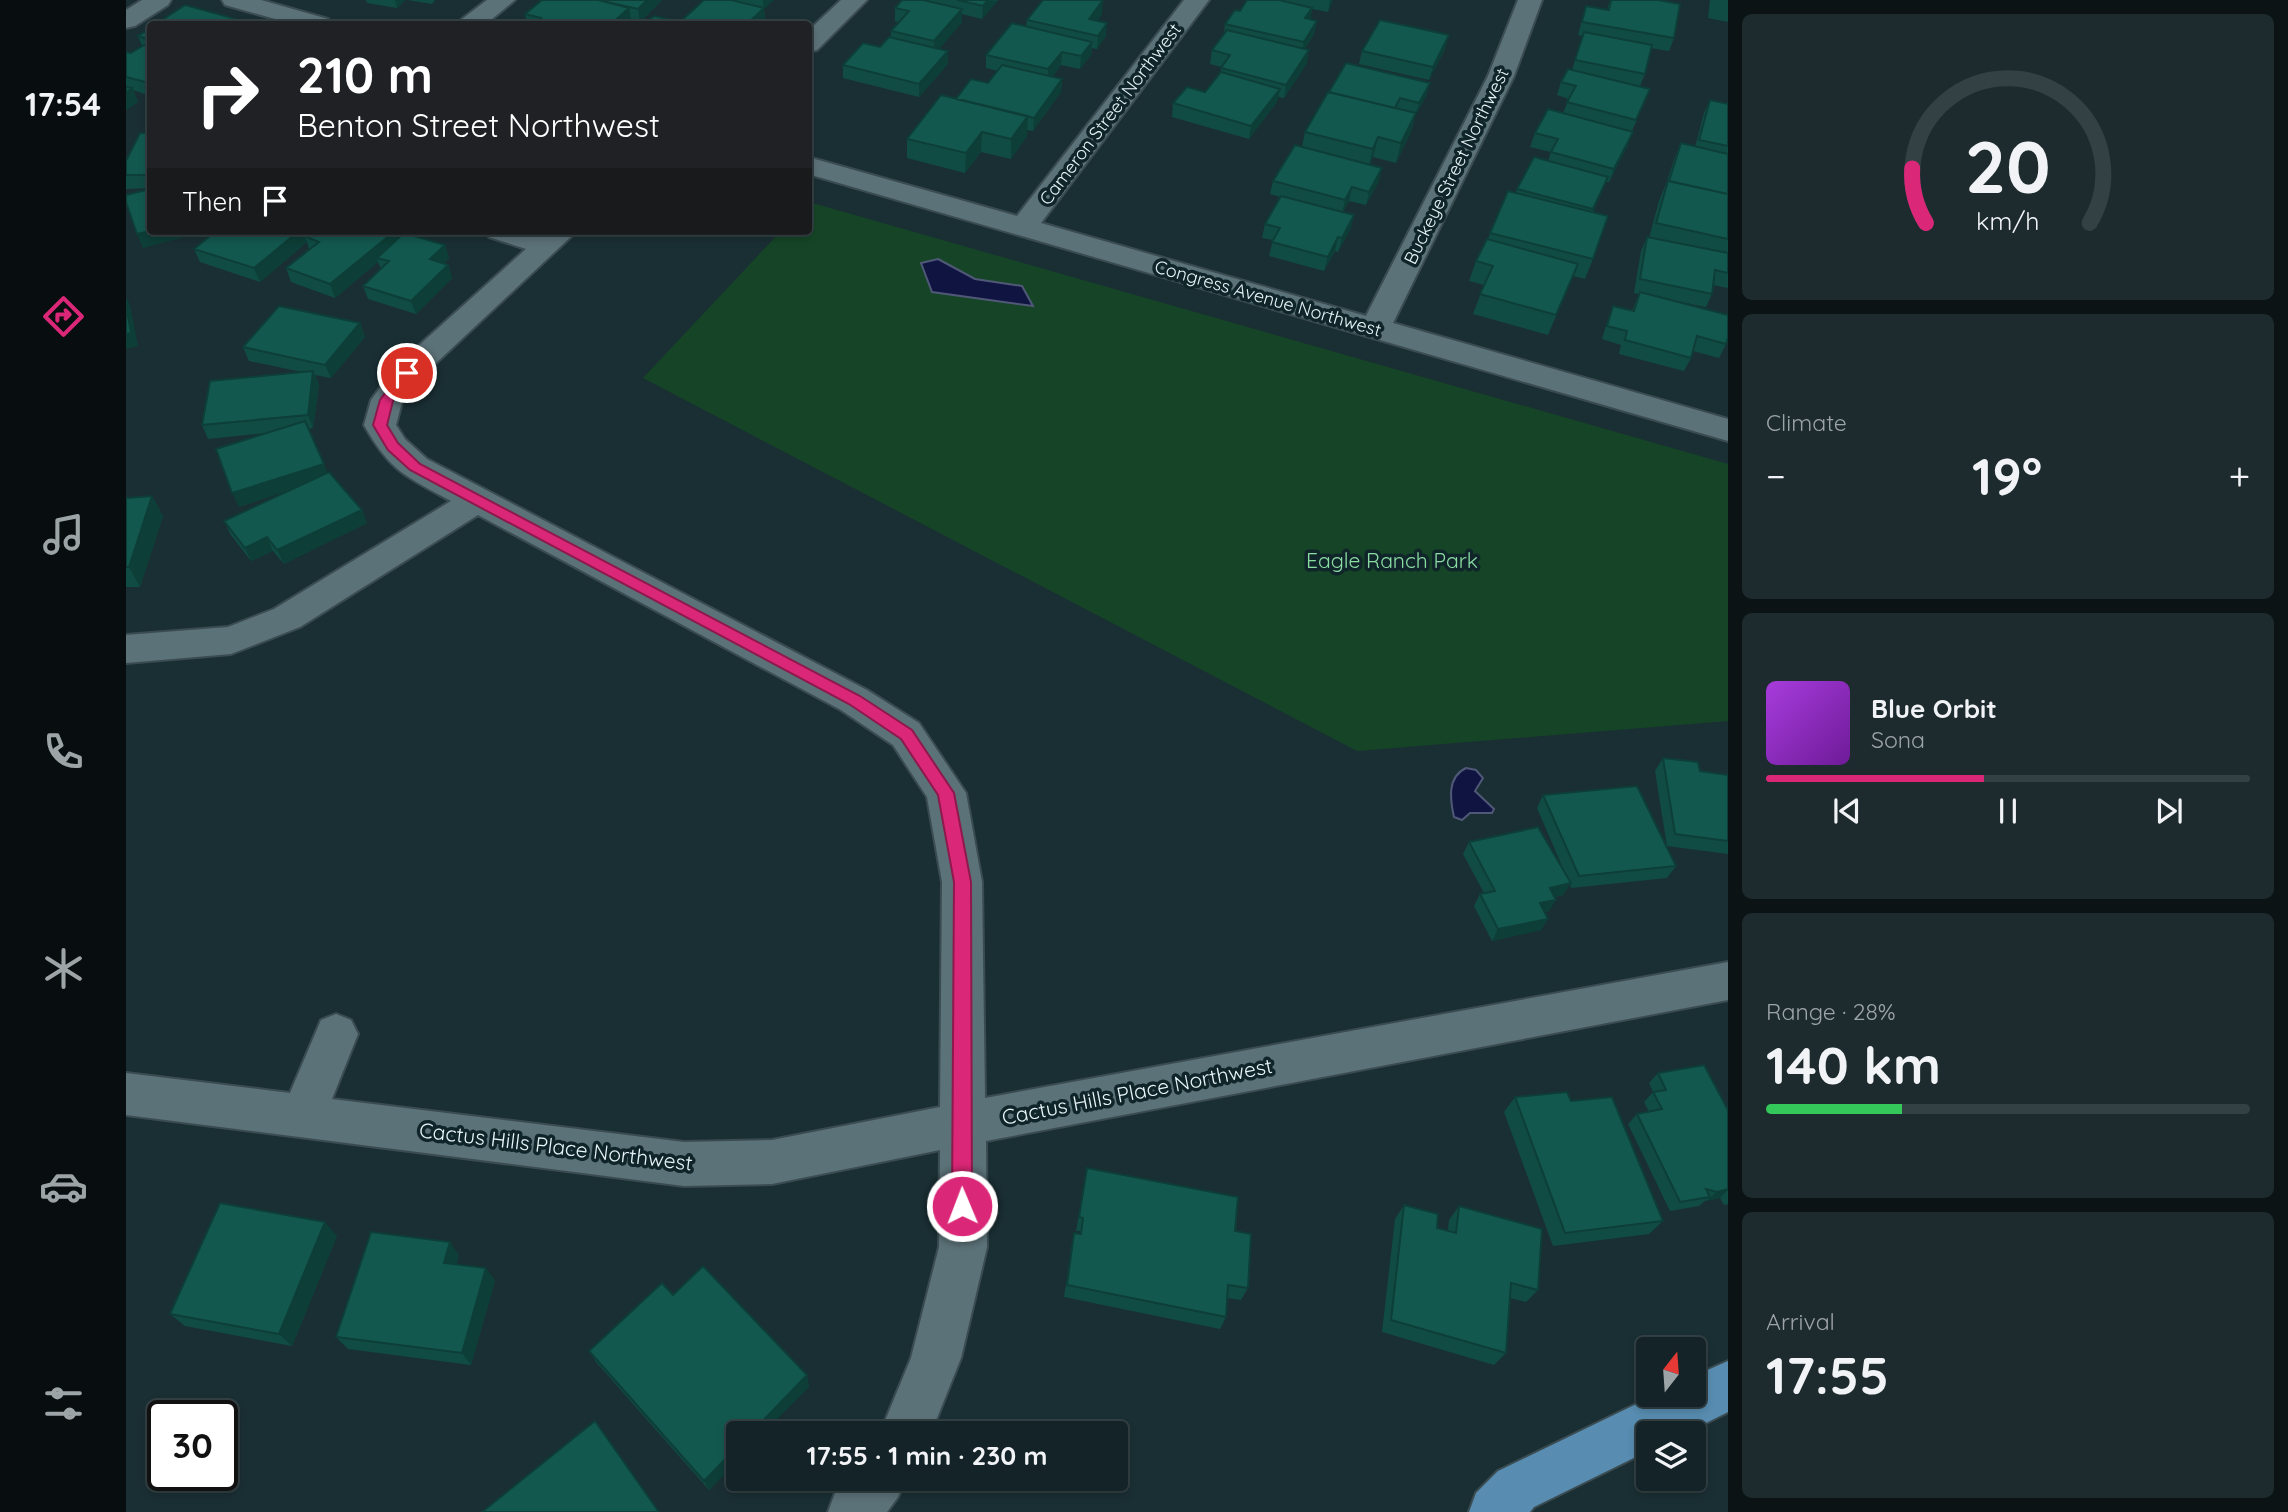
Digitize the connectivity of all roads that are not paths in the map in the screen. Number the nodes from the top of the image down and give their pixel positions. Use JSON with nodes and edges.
{"nodes":[{"id":1,"x":159,"y":0,"type":"edge"},
{"id":2,"x":234,"y":0,"type":"edge"},
{"id":3,"x":503,"y":0,"type":"edge"},
{"id":4,"x":855,"y":0,"type":"edge"},
{"id":5,"x":1197,"y":0,"type":"edge"},
{"id":6,"x":1530,"y":0,"type":"edge"},
{"id":7,"x":126,"y":21,"type":"edge"},
{"id":8,"x":308,"y":21,"type":"edge"},
{"id":9,"x":475,"y":21,"type":"edge"},
{"id":10,"x":812,"y":41,"type":"edge"},
{"id":11,"x":812,"y":167,"type":"edge"},
{"id":12,"x":1023,"y":228,"type":"junction"},
{"id":13,"x":530,"y":235,"type":"edge"},
{"id":14,"x":554,"y":238,"type":"edge"},
{"id":15,"x":1376,"y":329,"type":"junction"},
{"id":16,"x":1728,"y":430,"type":"edge"},
{"id":17,"x":477,"y":500,"type":"junction"},
{"id":18,"x":126,"y":649,"type":"edge"},
{"id":19,"x":1728,"y":981,"type":"edge"},
{"id":20,"x":336,"y":1034,"type":"dead end"},
{"id":21,"x":126,"y":1094,"type":"edge"},
{"id":22,"x":303,"y":1116,"type":"junction"},
{"id":23,"x":961,"y":1124,"type":"junction"},
{"id":24,"x":1728,"y":1386,"type":"edge"},
{"id":25,"x":911,"y":1421,"type":"edge"},
{"id":26,"x":871,"y":1491,"type":"edge"},
{"id":27,"x":854,"y":1512,"type":"edge"},
{"id":28,"x":1495,"y":1512,"type":"edge"}],
"edges":[{"from":1,"to":7,"type":"street"},
{"from":2,"to":8,"type":"street"},
{"from":3,"to":9,"type":"street"},
{"from":4,"to":10,"type":"street"},
{"from":5,"to":12,"type":"street","name":"Cameron Street Northwest"},
{"from":6,"to":15,"type":"street","name":"Buckeye Street Northwest"},
{"from":11,"to":12,"type":"street","name":"Congress Avenue Northwest"},
{"from":12,"to":15,"type":"street","name":"Congress Avenue Northwest"},
{"from":13,"to":14,"type":"street"},
{"from":14,"to":17,"type":"street"},
{"from":15,"to":16,"type":"street","name":"Congress Avenue Northwest"},
{"from":17,"to":18,"type":"street"},
{"from":17,"to":23,"type":"street"},
{"from":19,"to":23,"type":"street","name":"Cactus Hills Place Northwest"},
{"from":20,"to":22,"type":"street"},
{"from":21,"to":22,"type":"street","name":"Cactus Hills Place Northwest"},
{"from":22,"to":23,"type":"street","name":"Cactus Hills Place Northwest"},
{"from":23,"to":25,"type":"street"},
{"from":24,"to":28,"type":"main road"},
{"from":26,"to":27,"type":"street"}]}
